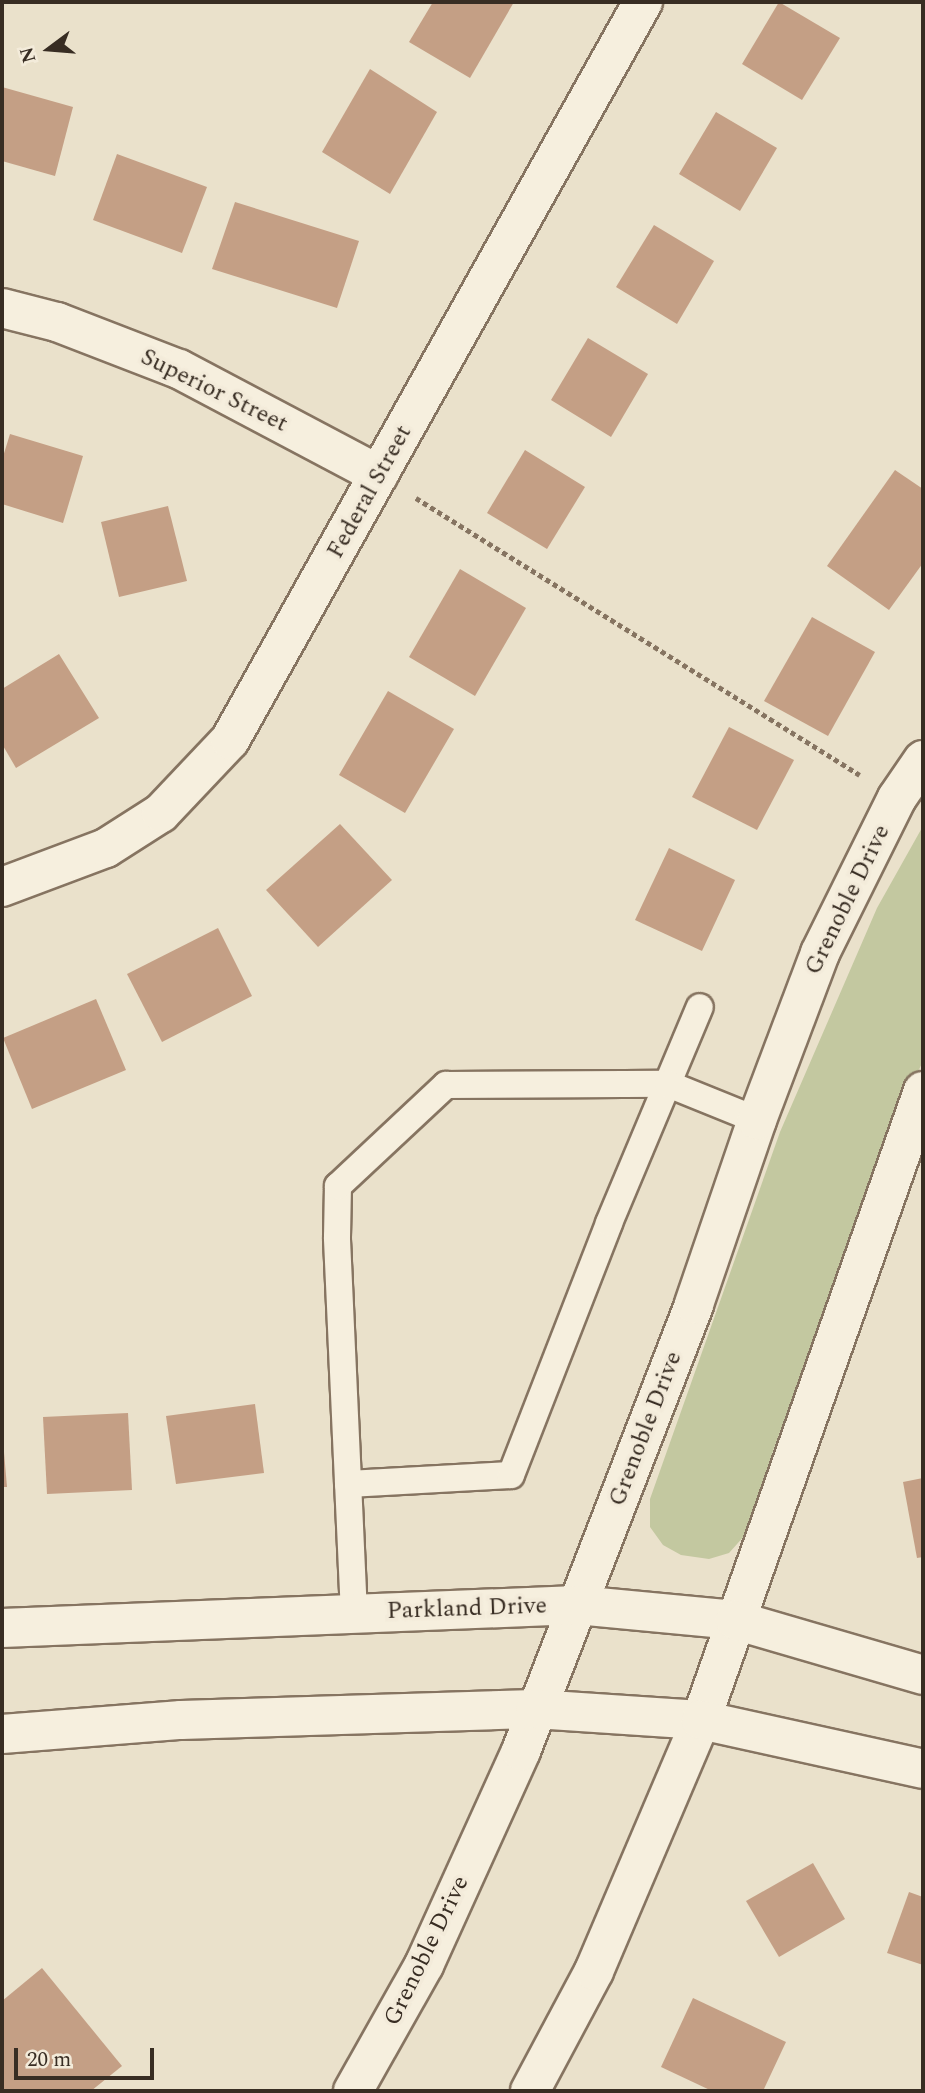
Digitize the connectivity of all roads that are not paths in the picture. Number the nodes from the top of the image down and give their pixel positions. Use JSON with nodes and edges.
{"nodes":[{"id":1,"x":643,"y":2,"type":"edge"},
{"id":2,"x":2,"y":308,"type":"edge"},
{"id":3,"x":379,"y":475,"type":"junction"},
{"id":4,"x":923,"y":760,"type":"edge"},
{"id":5,"x":2,"y":887,"type":"edge"},
{"id":6,"x":701,"y":1007,"type":"dead end"},
{"id":7,"x":668,"y":1084,"type":"junction"},
{"id":8,"x":923,"y":1091,"type":"edge"},
{"id":9,"x":757,"y":1120,"type":"junction"},
{"id":10,"x":348,"y":1484,"type":"junction"},
{"id":11,"x":577,"y":1605,"type":"junction"},
{"id":12,"x":354,"y":1614,"type":"junction"},
{"id":13,"x":735,"y":1620,"type":"junction"},
{"id":14,"x":2,"y":1628,"type":"edge"},
{"id":15,"x":923,"y":1675,"type":"edge"},
{"id":16,"x":535,"y":1709,"type":"junction"},
{"id":17,"x":701,"y":1720,"type":"junction"},
{"id":18,"x":2,"y":1734,"type":"edge"},
{"id":19,"x":923,"y":1769,"type":"edge"},
{"id":20,"x":353,"y":2091,"type":"edge"},
{"id":21,"x":530,"y":2091,"type":"edge"}],
"edges":[{"from":1,"to":3,"type":"street","name":"Federal Street"},
{"from":2,"to":3,"type":"street","name":"Superior Street"},
{"from":3,"to":5,"type":"street","name":"Federal Street"},
{"from":4,"to":9,"type":"street","name":"Grenoble Drive"},
{"from":6,"to":7,"type":"lane"},
{"from":7,"to":9,"type":"lane"},
{"from":7,"to":10,"type":"lane"},
{"from":7,"to":10,"type":"lane"},
{"from":8,"to":13,"type":"street"},
{"from":9,"to":11,"type":"street","name":"Grenoble Drive"},
{"from":10,"to":12,"type":"lane"},
{"from":11,"to":12,"type":"street","name":"Parkland Drive"},
{"from":11,"to":13,"type":"street","name":"Parkland Drive"},
{"from":11,"to":16,"type":"street","name":"Grenoble Drive"},
{"from":12,"to":14,"type":"street","name":"Parkland Drive"},
{"from":13,"to":15,"type":"street","name":"Parkland Drive"},
{"from":13,"to":17,"type":"street"},
{"from":16,"to":17,"type":"street"},
{"from":16,"to":18,"type":"street"},
{"from":16,"to":20,"type":"street","name":"Grenoble Drive"},
{"from":17,"to":19,"type":"street"},
{"from":17,"to":21,"type":"street"}]}
